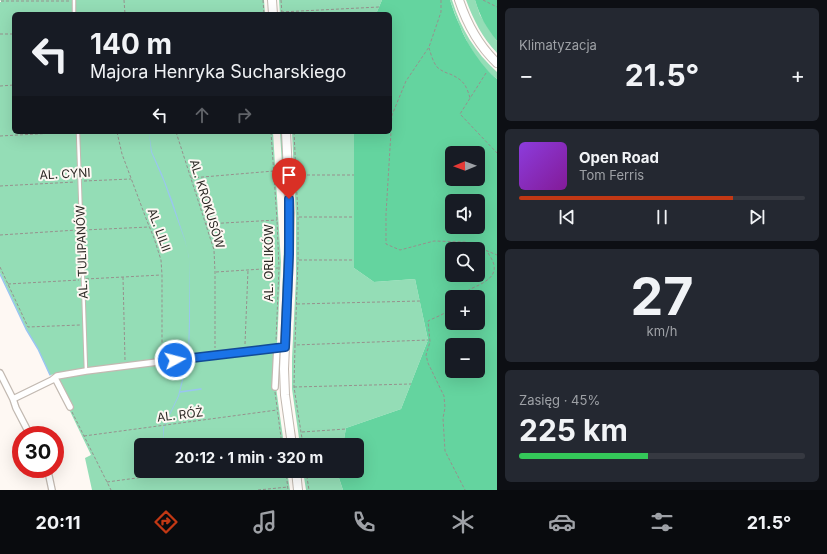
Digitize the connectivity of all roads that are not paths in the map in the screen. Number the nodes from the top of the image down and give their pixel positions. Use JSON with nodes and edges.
{"nodes":[{"id":1,"x":74,"y":0,"type":"edge"},
{"id":2,"x":272,"y":0,"type":"edge"},
{"id":3,"x":459,"y":0,"type":"edge"},
{"id":4,"x":74,"y":12,"type":"edge"},
{"id":5,"x":278,"y":12,"type":"edge"},
{"id":6,"x":497,"y":63,"type":"edge"},
{"id":7,"x":78,"y":134,"type":"edge"},
{"id":8,"x":291,"y":134,"type":"edge"},
{"id":9,"x":279,"y":347,"type":"junction"},
{"id":10,"x":86,"y":371,"type":"junction"},
{"id":11,"x":0,"y":373,"type":"edge"},
{"id":12,"x":54,"y":379,"type":"junction"},
{"id":13,"x":275,"y":387,"type":"road end"},
{"id":14,"x":13,"y":399,"type":"junction"},
{"id":15,"x":70,"y":407,"type":"road end"},
{"id":16,"x":25,"y":426,"type":"edge"},
{"id":17,"x":291,"y":438,"type":"edge"},
{"id":18,"x":49,"y":478,"type":"edge"},
{"id":19,"x":297,"y":478,"type":"edge"},
{"id":20,"x":52,"y":490,"type":"edge"},
{"id":21,"x":298,"y":490,"type":"edge"}],
"edges":[{"from":1,"to":4,"type":"lane"},
{"from":2,"to":5,"type":"street"},
{"from":3,"to":6,"type":"street"},
{"from":7,"to":10,"type":"lane","name":"AL. TULIPANÓW"},
{"from":8,"to":9,"type":"street"},
{"from":9,"to":10,"type":"street"},
{"from":9,"to":13,"type":"street"},
{"from":9,"to":17,"type":"street"},
{"from":10,"to":12,"type":"street"},
{"from":11,"to":14,"type":"street"},
{"from":12,"to":14,"type":"street"},
{"from":12,"to":15,"type":"street"},
{"from":14,"to":16,"type":"street"},
{"from":18,"to":20,"type":"street"},
{"from":19,"to":21,"type":"street"}]}
